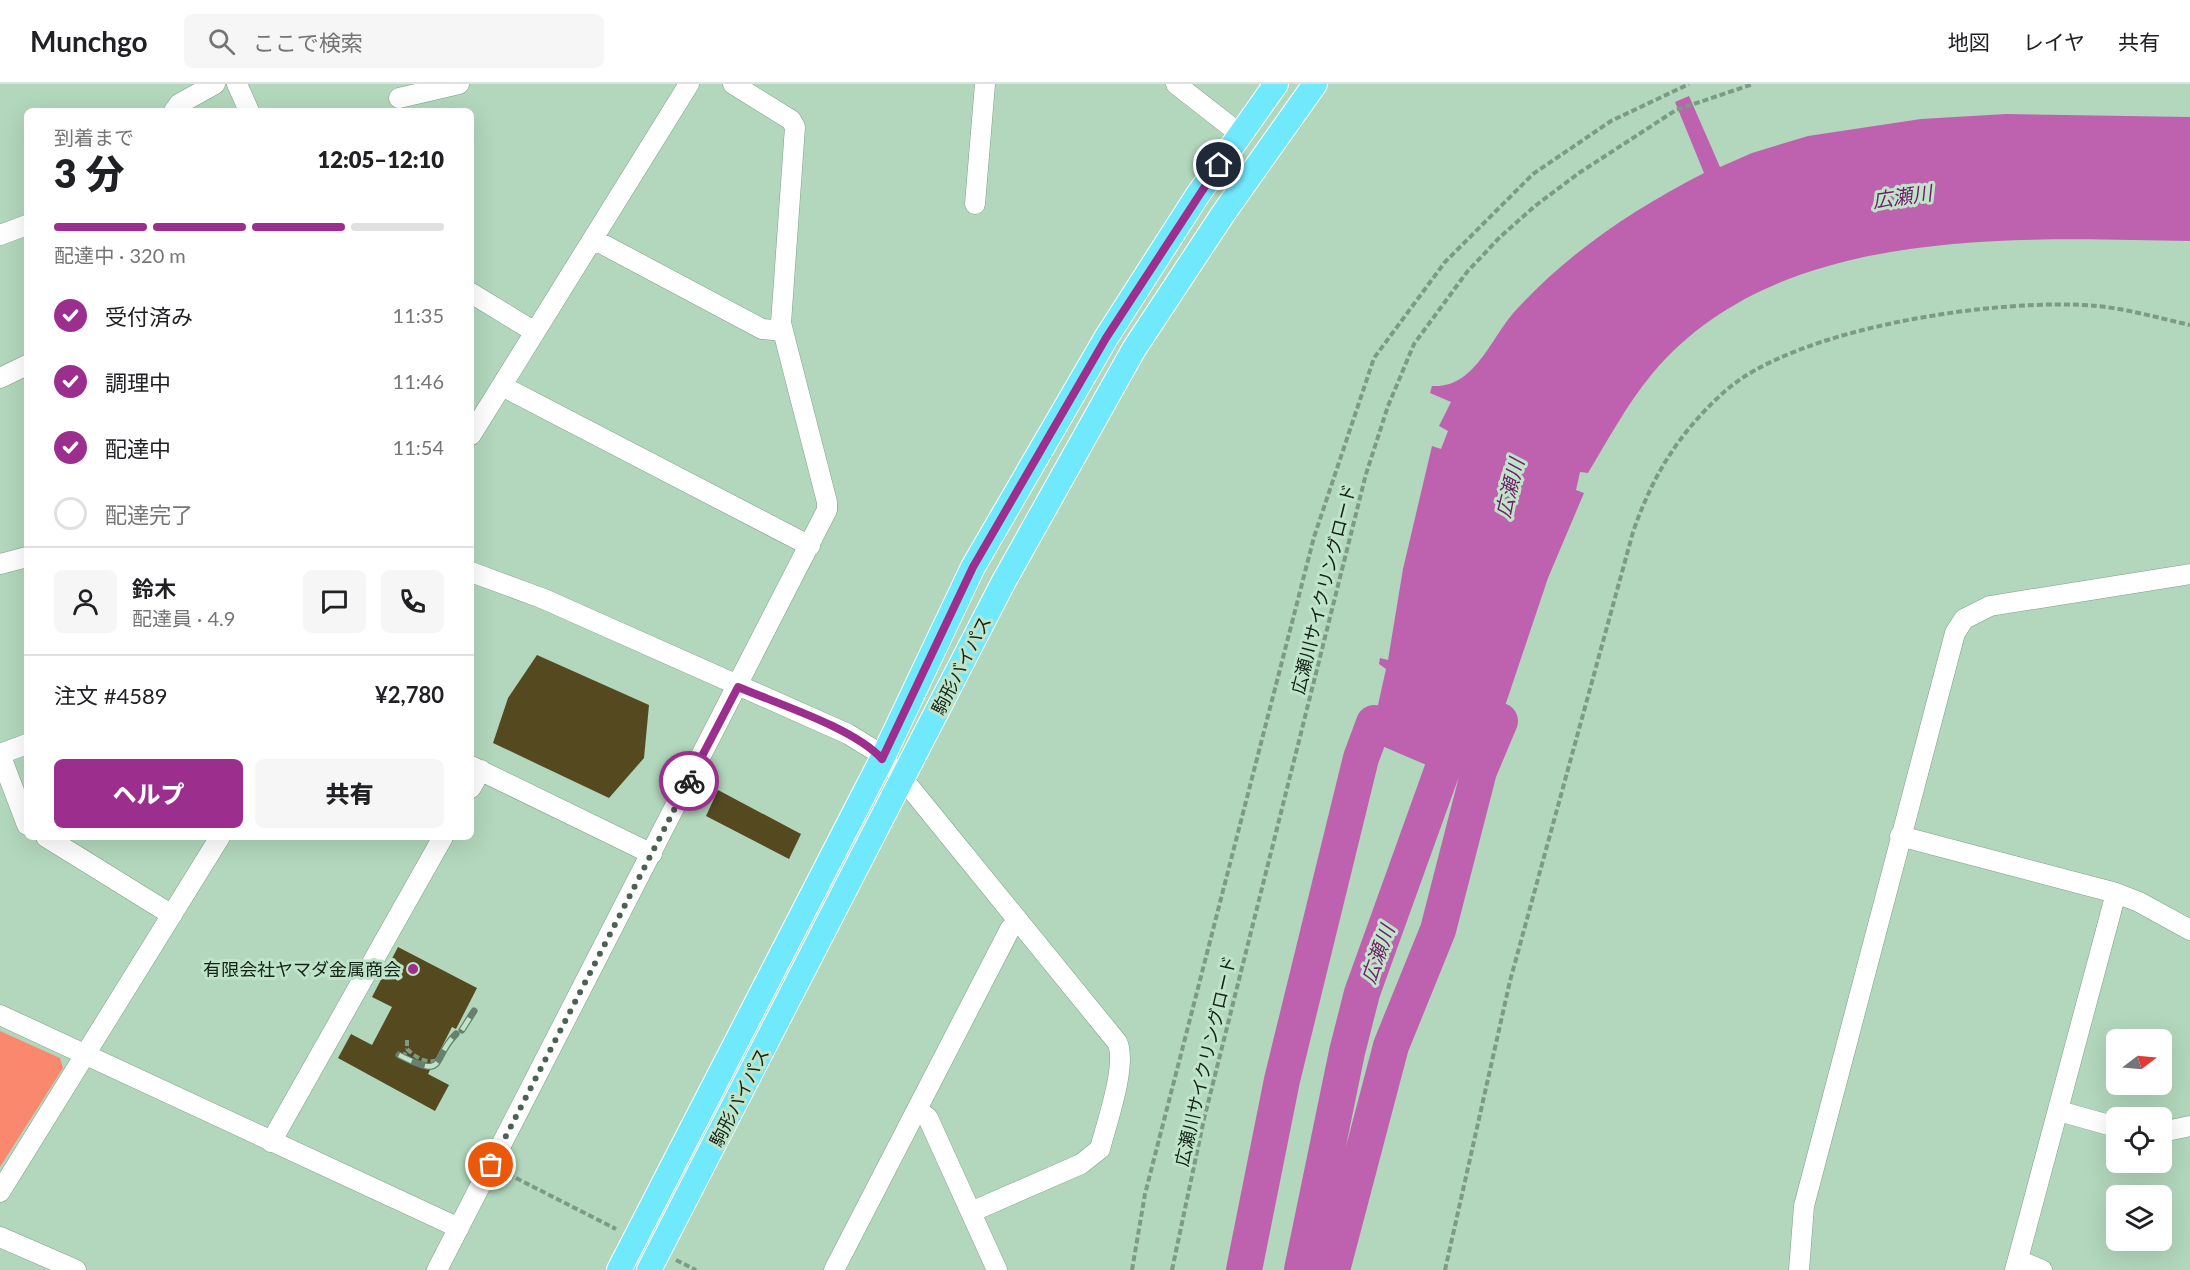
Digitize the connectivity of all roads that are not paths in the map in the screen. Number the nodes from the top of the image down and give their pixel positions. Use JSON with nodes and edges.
{"nodes":[{"id":1,"x":215,"y":84,"type":"edge"},
{"id":2,"x":237,"y":84,"type":"edge"},
{"id":3,"x":459,"y":84,"type":"edge"},
{"id":4,"x":689,"y":84,"type":"edge"},
{"id":5,"x":733,"y":84,"type":"edge"},
{"id":6,"x":985,"y":84,"type":"edge"},
{"id":7,"x":1176,"y":84,"type":"edge"},
{"id":8,"x":1276,"y":84,"type":"edge"},
{"id":9,"x":1315,"y":84,"type":"edge"},
{"id":10,"x":397,"y":98,"type":"edge"},
{"id":11,"x":176,"y":108,"type":"edge"},
{"id":12,"x":248,"y":108,"type":"edge"},
{"id":13,"x":1240,"y":134,"type":"junction"},
{"id":14,"x":1197,"y":196,"type":"junction"},
{"id":15,"x":975,"y":204,"type":"dead end"},
{"id":16,"x":1223,"y":214,"type":"junction"},
{"id":17,"x":24,"y":226,"type":"edge"},
{"id":18,"x":0,"y":235,"type":"edge"},
{"id":19,"x":593,"y":239,"type":"junction"},
{"id":20,"x":474,"y":295,"type":"edge"},
{"id":21,"x":783,"y":331,"type":"junction"},
{"id":22,"x":535,"y":332,"type":"junction"},
{"id":23,"x":24,"y":366,"type":"edge"},
{"id":24,"x":0,"y":378,"type":"edge"},
{"id":25,"x":502,"y":386,"type":"junction"},
{"id":26,"x":474,"y":430,"type":"edge"},
{"id":27,"x":810,"y":546,"type":"junction"},
{"id":28,"x":24,"y":558,"type":"edge"},
{"id":29,"x":0,"y":564,"type":"edge"},
{"id":30,"x":474,"y":573,"type":"edge"},
{"id":31,"x":2190,"y":574,"type":"edge"},
{"id":32,"x":738,"y":687,"type":"junction"},
{"id":33,"x":24,"y":745,"type":"edge"},
{"id":34,"x":0,"y":754,"type":"edge"},
{"id":35,"x":882,"y":759,"type":"junction"},
{"id":36,"x":476,"y":768,"type":"edge"},
{"id":37,"x":903,"y":779,"type":"junction"},
{"id":38,"x":24,"y":817,"type":"edge"},
{"id":39,"x":1900,"y":836,"type":"junction"},
{"id":40,"x":51,"y":840,"type":"edge"},
{"id":41,"x":218,"y":840,"type":"edge"},
{"id":42,"x":441,"y":840,"type":"edge"},
{"id":43,"x":652,"y":854,"type":"junction"},
{"id":44,"x":2116,"y":893,"type":"junction"},
{"id":45,"x":172,"y":915,"type":"junction"},
{"id":46,"x":1018,"y":921,"type":"junction"},
{"id":47,"x":2189,"y":926,"type":"edge"},
{"id":48,"x":0,"y":1015,"type":"edge"},
{"id":49,"x":85,"y":1055,"type":"junction"},
{"id":50,"x":917,"y":1109,"type":"junction"},
{"id":51,"x":2059,"y":1111,"type":"junction"},
{"id":52,"x":2106,"y":1124,"type":"edge"},
{"id":53,"x":2190,"y":1126,"type":"edge"},
{"id":54,"x":2172,"y":1130,"type":"edge"},
{"id":55,"x":271,"y":1142,"type":"junction"},
{"id":56,"x":0,"y":1192,"type":"edge"},
{"id":57,"x":970,"y":1212,"type":"junction"},
{"id":58,"x":459,"y":1228,"type":"junction"},
{"id":59,"x":0,"y":1237,"type":"edge"},
{"id":60,"x":2017,"y":1265,"type":"edge"},
{"id":61,"x":841,"y":1267,"type":"edge"},
{"id":62,"x":76,"y":1270,"type":"edge"},
{"id":63,"x":437,"y":1270,"type":"edge"},
{"id":64,"x":618,"y":1270,"type":"edge"},
{"id":65,"x":650,"y":1270,"type":"edge"},
{"id":66,"x":998,"y":1270,"type":"edge"},
{"id":67,"x":1799,"y":1270,"type":"edge"},
{"id":68,"x":2042,"y":1270,"type":"edge"}],
"edges":[{"from":1,"to":11,"type":"street"},
{"from":2,"to":12,"type":"street"},
{"from":3,"to":10,"type":"street"},
{"from":4,"to":19,"type":"street"},
{"from":5,"to":21,"type":"street"},
{"from":6,"to":15,"type":"street"},
{"from":7,"to":13,"type":"street"},
{"from":8,"to":13,"type":"main road","name":"駒形バイパス"},
{"from":9,"to":16,"type":"main road","name":"駒形バイパス"},
{"from":13,"to":14,"type":"main road","name":"駒形バイパス"},
{"from":14,"to":16,"type":"street"},
{"from":14,"to":35,"type":"main road","name":"駒形バイパス"},
{"from":16,"to":37,"type":"main road","name":"駒形バイパス"},
{"from":17,"to":18,"type":"street"},
{"from":19,"to":21,"type":"street"},
{"from":19,"to":22,"type":"street"},
{"from":20,"to":22,"type":"street"},
{"from":21,"to":27,"type":"street"},
{"from":22,"to":25,"type":"street"},
{"from":23,"to":24,"type":"street"},
{"from":25,"to":26,"type":"street"},
{"from":25,"to":27,"type":"street"},
{"from":27,"to":32,"type":"street"},
{"from":28,"to":29,"type":"street"},
{"from":30,"to":32,"type":"street"},
{"from":31,"to":39,"type":"street"},
{"from":32,"to":35,"type":"street"},
{"from":32,"to":43,"type":"street"},
{"from":33,"to":34,"type":"street"},
{"from":34,"to":38,"type":"street"},
{"from":35,"to":37,"type":"street"},
{"from":35,"to":64,"type":"main road","name":"駒形バイパス"},
{"from":36,"to":43,"type":"street"},
{"from":37,"to":46,"type":"street"},
{"from":37,"to":65,"type":"main road","name":"駒形バイパス"},
{"from":39,"to":44,"type":"street"},
{"from":39,"to":67,"type":"street"},
{"from":40,"to":45,"type":"street"},
{"from":41,"to":45,"type":"street"},
{"from":42,"to":55,"type":"street"},
{"from":43,"to":58,"type":"street"},
{"from":44,"to":47,"type":"street"},
{"from":44,"to":51,"type":"street"},
{"from":45,"to":49,"type":"street"},
{"from":46,"to":50,"type":"street"},
{"from":46,"to":57,"type":"street"},
{"from":48,"to":49,"type":"street"},
{"from":49,"to":55,"type":"street"},
{"from":49,"to":56,"type":"street"},
{"from":50,"to":57,"type":"street"},
{"from":50,"to":61,"type":"street"},
{"from":51,"to":52,"type":"street"},
{"from":51,"to":60,"type":"street"},
{"from":53,"to":54,"type":"street"},
{"from":55,"to":58,"type":"street"},
{"from":57,"to":66,"type":"street"},
{"from":58,"to":63,"type":"street"},
{"from":59,"to":62,"type":"street"},
{"from":60,"to":68,"type":"street"}]}
